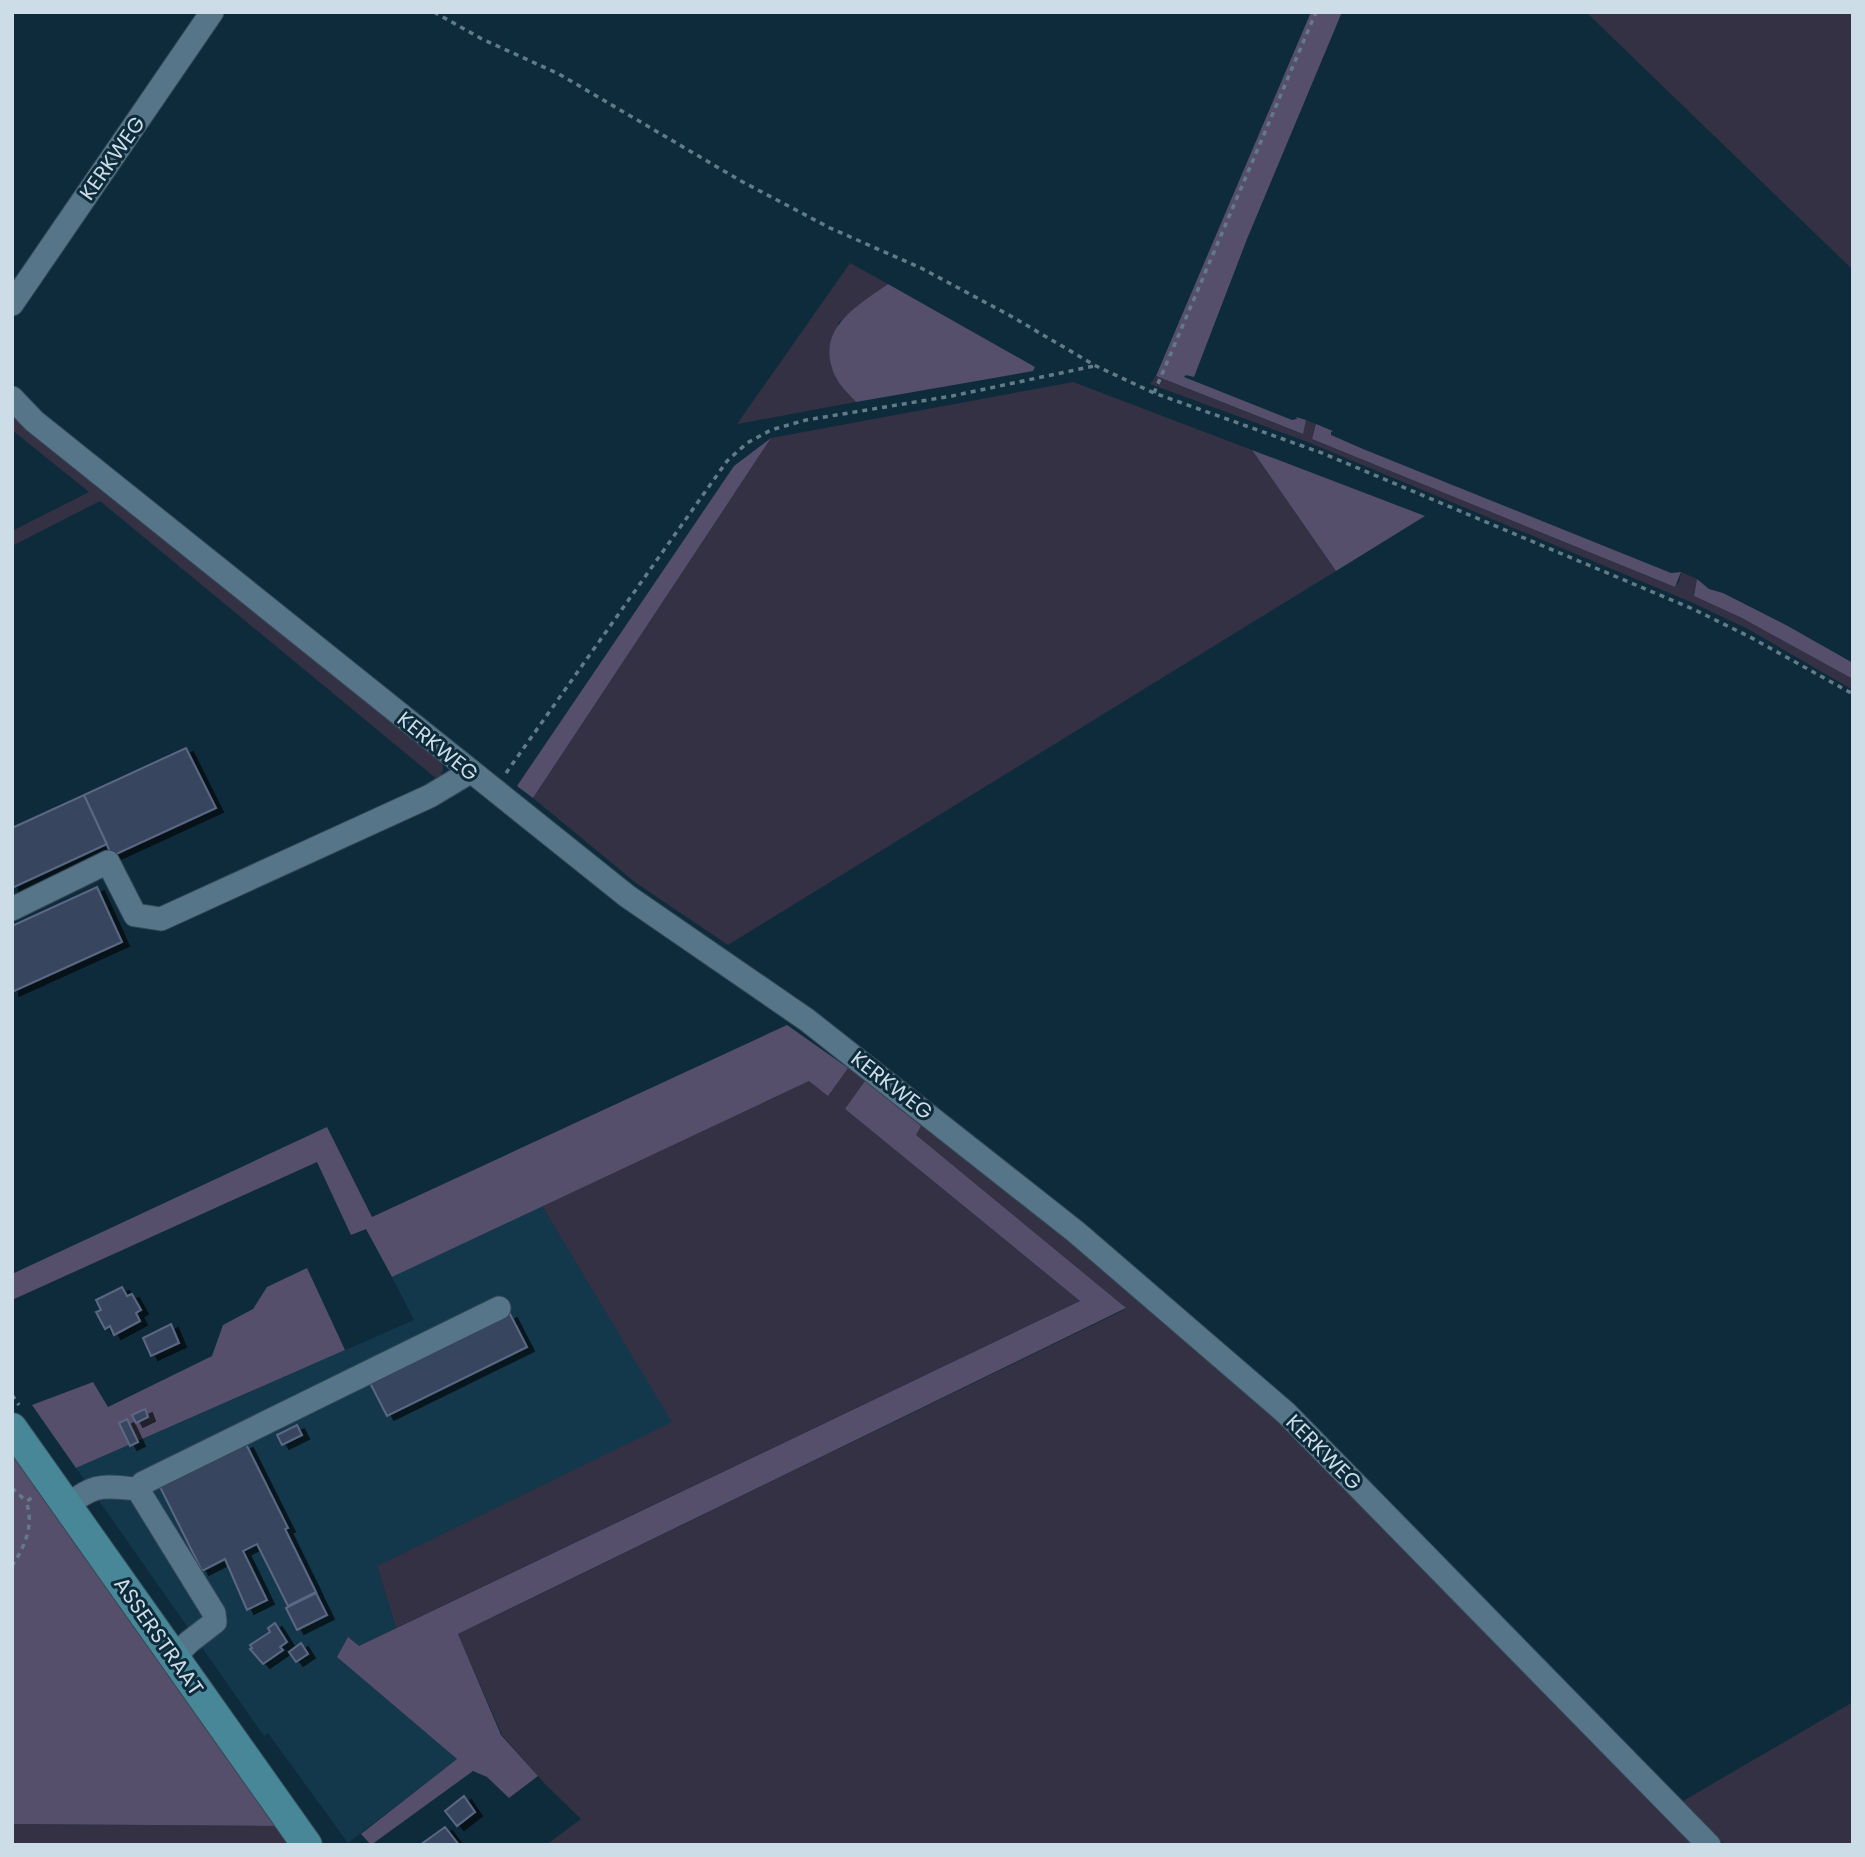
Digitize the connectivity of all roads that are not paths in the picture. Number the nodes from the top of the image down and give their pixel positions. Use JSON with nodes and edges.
{"nodes":[{"id":1,"x":212,"y":12,"type":"edge"},
{"id":2,"x":12,"y":304,"type":"edge"},
{"id":3,"x":12,"y":398,"type":"edge"},
{"id":4,"x":470,"y":772,"type":"junction"},
{"id":5,"x":12,"y":909,"type":"edge"},
{"id":6,"x":499,"y":1308,"type":"dead end"},
{"id":7,"x":12,"y":1428,"type":"edge"},
{"id":8,"x":141,"y":1489,"type":"junction"},
{"id":9,"x":67,"y":1506,"type":"junction"},
{"id":10,"x":174,"y":1657,"type":"junction"},
{"id":11,"x":307,"y":1845,"type":"edge"},
{"id":12,"x":1709,"y":1845,"type":"edge"}],
"edges":[{"from":1,"to":2,"type":"street","name":"KERKWEG"},
{"from":3,"to":4,"type":"street","name":"KERKWEG"},
{"from":4,"to":5,"type":"street"},
{"from":4,"to":12,"type":"street","name":"KERKWEG"},
{"from":6,"to":8,"type":"street"},
{"from":7,"to":9,"type":"main road","name":"ASSERSTRAAT"},
{"from":8,"to":9,"type":"street"},
{"from":8,"to":10,"type":"street"},
{"from":9,"to":10,"type":"main road","name":"ASSERSTRAAT"},
{"from":10,"to":11,"type":"main road","name":"ASSERSTRAAT"}]}
